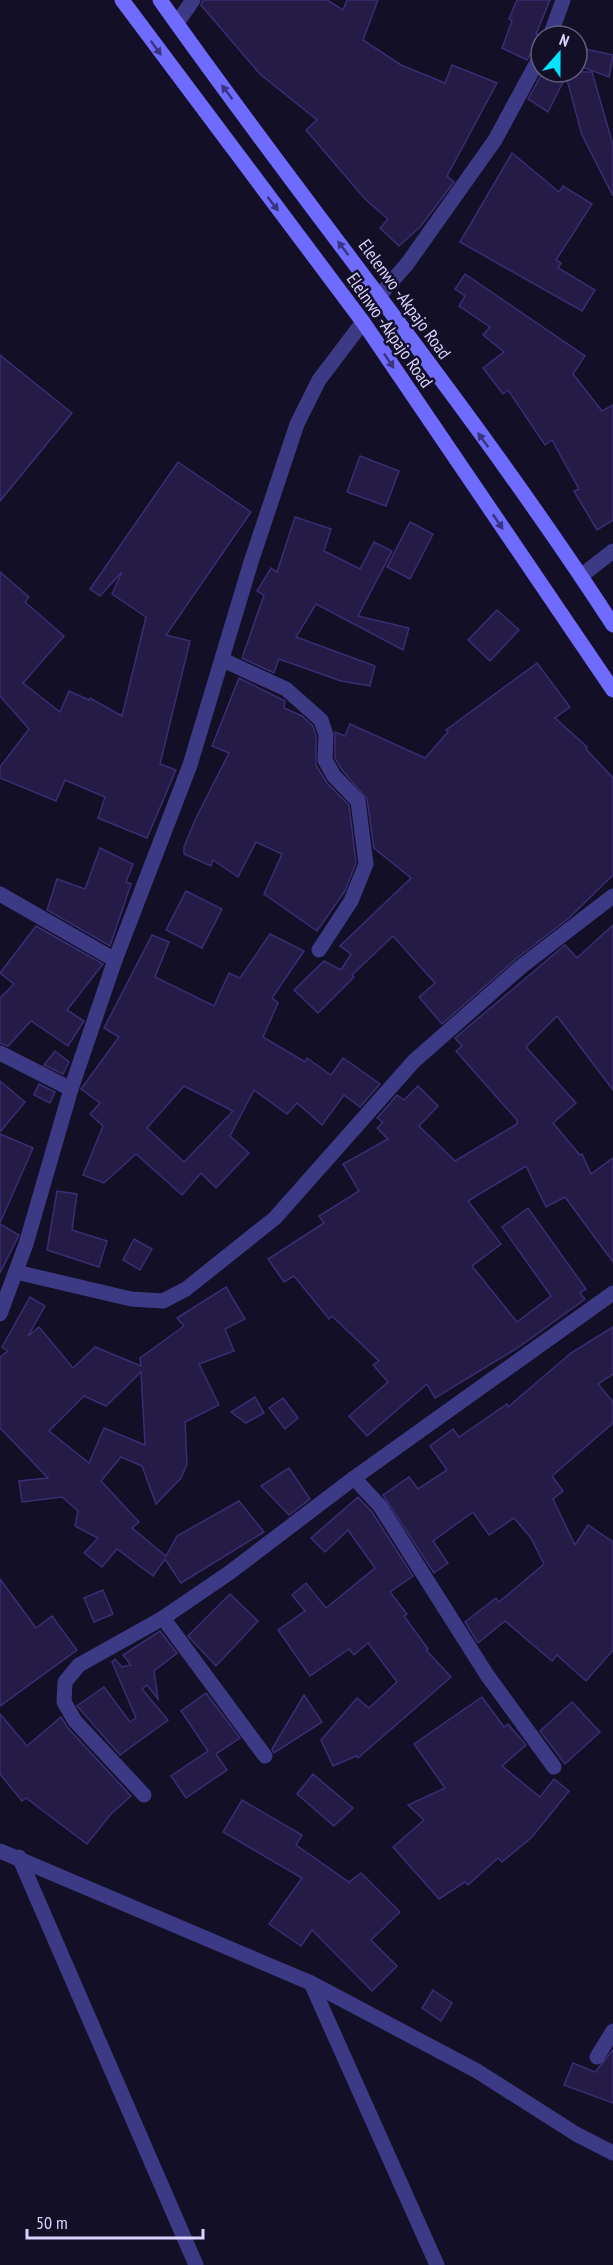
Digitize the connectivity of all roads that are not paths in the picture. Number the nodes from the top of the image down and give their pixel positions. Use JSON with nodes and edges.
{"nodes":[{"id":1,"x":122,"y":0,"type":"edge"},
{"id":2,"x":160,"y":0,"type":"edge"},
{"id":3,"x":193,"y":0,"type":"edge"},
{"id":4,"x":563,"y":0,"type":"edge"},
{"id":5,"x":177,"y":23,"type":"junction"},
{"id":6,"x":554,"y":24,"type":"edge"},
{"id":7,"x":529,"y":77,"type":"edge"},
{"id":8,"x":379,"y":296,"type":"junction"},
{"id":9,"x":363,"y":322,"type":"junction"},
{"id":10,"x":613,"y":551,"type":"edge"},
{"id":11,"x":581,"y":576,"type":"junction"},
{"id":12,"x":613,"y":625,"type":"edge"},
{"id":13,"x":223,"y":660,"type":"junction"},
{"id":14,"x":613,"y":690,"type":"edge"},
{"id":15,"x":0,"y":894,"type":"edge"},
{"id":16,"x":613,"y":896,"type":"edge"},
{"id":17,"x":319,"y":950,"type":"dead end"},
{"id":18,"x":115,"y":960,"type":"junction"},
{"id":19,"x":0,"y":1053,"type":"edge"},
{"id":20,"x":71,"y":1089,"type":"junction"},
{"id":21,"x":16,"y":1272,"type":"junction"},
{"id":22,"x":613,"y":1293,"type":"edge"},
{"id":23,"x":0,"y":1314,"type":"edge"},
{"id":24,"x":354,"y":1478,"type":"junction"},
{"id":25,"x":163,"y":1618,"type":"junction"},
{"id":26,"x":265,"y":1756,"type":"dead end"},
{"id":27,"x":554,"y":1767,"type":"dead end"},
{"id":28,"x":144,"y":1795,"type":"dead end"},
{"id":29,"x":0,"y":1851,"type":"edge"},
{"id":30,"x":20,"y":1857,"type":"junction"},
{"id":31,"x":311,"y":1983,"type":"junction"},
{"id":32,"x":613,"y":2031,"type":"edge"},
{"id":33,"x":597,"y":2057,"type":"dead end"},
{"id":34,"x":613,"y":2153,"type":"edge"},
{"id":35,"x":196,"y":2265,"type":"edge"},
{"id":36,"x":437,"y":2265,"type":"edge"}],
"edges":[{"from":1,"to":9,"type":"main road","name":"Elelnwo -Akpajo Road","one_way":true},
{"from":2,"to":5,"type":"main road","name":"Elelenwo -Akpajo Road"},
{"from":3,"to":5,"type":"street"},
{"from":4,"to":6,"type":"street"},
{"from":8,"to":5,"type":"main road","name":"Elelenwo -Akpajo Road","one_way":true},
{"from":7,"to":8,"type":"street"},
{"from":11,"to":8,"type":"main road","name":"Elelenwo -Akpajo Road","one_way":true},
{"from":9,"to":13,"type":"street"},
{"from":9,"to":14,"type":"main road","name":"Elelnwo -Akpajo Road","one_way":true},
{"from":10,"to":11,"type":"street"},
{"from":11,"to":12,"type":"main road","name":"Elelenwo -Akpajo Road"},
{"from":13,"to":17,"type":"street"},
{"from":13,"to":18,"type":"street"},
{"from":15,"to":18,"type":"street"},
{"from":16,"to":21,"type":"street"},
{"from":18,"to":20,"type":"street"},
{"from":19,"to":20,"type":"street"},
{"from":20,"to":21,"type":"street"},
{"from":21,"to":23,"type":"street"},
{"from":22,"to":24,"type":"street"},
{"from":24,"to":25,"type":"street"},
{"from":24,"to":27,"type":"street"},
{"from":25,"to":26,"type":"street"},
{"from":25,"to":28,"type":"street"},
{"from":29,"to":30,"type":"street"},
{"from":30,"to":31,"type":"street"},
{"from":30,"to":35,"type":"street"},
{"from":31,"to":34,"type":"street"},
{"from":31,"to":36,"type":"street"},
{"from":32,"to":33,"type":"street"}]}
